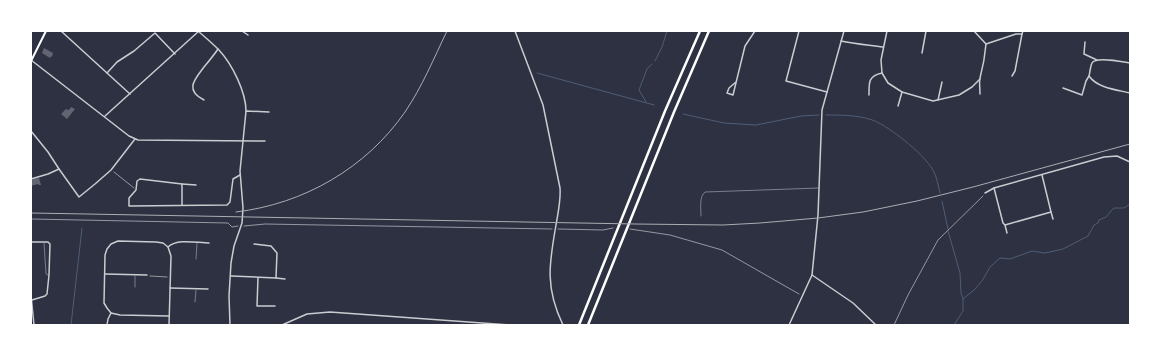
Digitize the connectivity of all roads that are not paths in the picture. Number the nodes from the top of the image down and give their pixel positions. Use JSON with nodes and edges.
{"nodes":[{"id":1,"x":46,"y":31,"type":"edge"},
{"id":2,"x":61,"y":31,"type":"edge"},
{"id":3,"x":199,"y":31,"type":"edge"},
{"id":4,"x":242,"y":31,"type":"edge"},
{"id":5,"x":515,"y":31,"type":"edge"},
{"id":6,"x":700,"y":31,"type":"edge"},
{"id":7,"x":709,"y":31,"type":"edge"},
{"id":8,"x":755,"y":31,"type":"edge"},
{"id":9,"x":799,"y":31,"type":"edge"},
{"id":10,"x":844,"y":31,"type":"edge"},
{"id":11,"x":887,"y":31,"type":"edge"},
{"id":12,"x":926,"y":31,"type":"edge"},
{"id":13,"x":974,"y":31,"type":"edge"},
{"id":14,"x":1023,"y":32,"type":"edge"},
{"id":15,"x":248,"y":35,"type":"dead end"},
{"id":16,"x":841,"y":41,"type":"junction"},
{"id":17,"x":1085,"y":42,"type":"dead end"},
{"id":18,"x":986,"y":44,"type":"junction"},
{"id":19,"x":884,"y":47,"type":"junction"},
{"id":20,"x":218,"y":49,"type":"junction"},
{"id":21,"x":922,"y":53,"type":"dead end"},
{"id":22,"x":175,"y":54,"type":"junction"},
{"id":23,"x":31,"y":60,"type":"edge"},
{"id":24,"x":1097,"y":60,"type":"junction"},
{"id":25,"x":1130,"y":63,"type":"edge"},
{"id":26,"x":107,"y":73,"type":"junction"},
{"id":27,"x":882,"y":73,"type":"junction"},
{"id":28,"x":1012,"y":76,"type":"dead end"},
{"id":29,"x":1089,"y":76,"type":"junction"},
{"id":30,"x":980,"y":79,"type":"junction"},
{"id":31,"x":736,"y":82,"type":"junction"},
{"id":32,"x":942,"y":82,"type":"dead end"},
{"id":33,"x":1063,"y":88,"type":"dead end"},
{"id":34,"x":827,"y":92,"type":"junction"},
{"id":35,"x":902,"y":92,"type":"junction"},
{"id":36,"x":1130,"y":93,"type":"edge"},
{"id":37,"x":130,"y":94,"type":"junction"},
{"id":38,"x":980,"y":94,"type":"dead end"},
{"id":39,"x":869,"y":95,"type":"dead end"},
{"id":40,"x":204,"y":100,"type":"dead end"},
{"id":41,"x":938,"y":100,"type":"junction"},
{"id":42,"x":898,"y":106,"type":"dead end"},
{"id":43,"x":246,"y":111,"type":"junction"},
{"id":44,"x":269,"y":112,"type":"dead end"},
{"id":45,"x":105,"y":116,"type":"junction"},
{"id":46,"x":31,"y":131,"type":"edge"},
{"id":47,"x":135,"y":139,"type":"junction"},
{"id":48,"x":243,"y":141,"type":"junction"},
{"id":49,"x":265,"y":141,"type":"dead end"},
{"id":50,"x":1130,"y":162,"type":"edge"},
{"id":51,"x":59,"y":169,"type":"junction"},
{"id":52,"x":240,"y":175,"type":"junction"},
{"id":53,"x":1042,"y":175,"type":"junction"},
{"id":54,"x":31,"y":179,"type":"edge"},
{"id":55,"x":182,"y":184,"type":"junction"},
{"id":56,"x":196,"y":185,"type":"dead end"},
{"id":57,"x":819,"y":188,"type":"junction"},
{"id":58,"x":994,"y":188,"type":"junction"},
{"id":59,"x":985,"y":193,"type":"road end"},
{"id":60,"x":182,"y":205,"type":"junction"},
{"id":61,"x":1051,"y":212,"type":"junction"},
{"id":62,"x":701,"y":216,"type":"dead end"},
{"id":63,"x":1053,"y":219,"type":"dead end"},
{"id":64,"x":1005,"y":225,"type":"junction"},
{"id":65,"x":1007,"y":233,"type":"dead end"},
{"id":66,"x":31,"y":242,"type":"edge"},
{"id":67,"x":44,"y":242,"type":"junction"},
{"id":68,"x":197,"y":243,"type":"junction"},
{"id":69,"x":209,"y":243,"type":"dead end"},
{"id":70,"x":254,"y":244,"type":"dead end"},
{"id":71,"x":168,"y":247,"type":"junction"},
{"id":72,"x":196,"y":259,"type":"dead end"},
{"id":73,"x":105,"y":274,"type":"junction"},
{"id":74,"x":135,"y":275,"type":"junction"},
{"id":75,"x":812,"y":275,"type":"junction"},
{"id":76,"x":49,"y":276,"type":"junction"},
{"id":77,"x":147,"y":276,"type":"road end"},
{"id":78,"x":231,"y":276,"type":"junction"},
{"id":79,"x":258,"y":278,"type":"junction"},
{"id":80,"x":276,"y":278,"type":"junction"},
{"id":81,"x":285,"y":279,"type":"dead end"},
{"id":82,"x":135,"y":287,"type":"dead end"},
{"id":83,"x":170,"y":288,"type":"junction"},
{"id":84,"x":196,"y":289,"type":"junction"},
{"id":85,"x":208,"y":289,"type":"dead end"},
{"id":86,"x":31,"y":295,"type":"edge"},
{"id":87,"x":32,"y":300,"type":"edge"},
{"id":88,"x":195,"y":302,"type":"dead end"},
{"id":89,"x":275,"y":306,"type":"dead end"},
{"id":90,"x":111,"y":313,"type":"junction"},
{"id":91,"x":169,"y":316,"type":"junction"},
{"id":92,"x":31,"y":317,"type":"edge"},
{"id":93,"x":34,"y":318,"type":"junction"},
{"id":94,"x":34,"y":325,"type":"edge"},
{"id":95,"x":107,"y":325,"type":"edge"},
{"id":96,"x":169,"y":325,"type":"edge"},
{"id":97,"x":230,"y":325,"type":"edge"},
{"id":98,"x":282,"y":325,"type":"edge"},
{"id":99,"x":510,"y":325,"type":"edge"},
{"id":100,"x":564,"y":325,"type":"edge"},
{"id":101,"x":579,"y":325,"type":"edge"},
{"id":102,"x":588,"y":325,"type":"edge"},
{"id":103,"x":789,"y":325,"type":"edge"},
{"id":104,"x":876,"y":325,"type":"edge"}],
"edges":[{"from":1,"to":23,"type":"main road"},
{"from":2,"to":26,"type":"street"},
{"from":3,"to":20,"type":"street"},
{"from":3,"to":22,"type":"street"},
{"from":4,"to":15,"type":"street"},
{"from":5,"to":100,"type":"street"},
{"from":6,"to":101,"type":"highway"},
{"from":7,"to":102,"type":"highway"},
{"from":8,"to":31,"type":"street"},
{"from":9,"to":34,"type":"street"},
{"from":10,"to":16,"type":"street"},
{"from":11,"to":19,"type":"street"},
{"from":12,"to":21,"type":"street"},
{"from":13,"to":18,"type":"street"},
{"from":14,"to":18,"type":"street"},
{"from":14,"to":28,"type":"street"},
{"from":16,"to":19,"type":"street"},
{"from":16,"to":34,"type":"street"},
{"from":17,"to":24,"type":"street"},
{"from":18,"to":30,"type":"street"},
{"from":19,"to":27,"type":"street"},
{"from":20,"to":40,"type":"street"},
{"from":20,"to":43,"type":"street"},
{"from":22,"to":26,"type":"street"},
{"from":22,"to":37,"type":"street"},
{"from":23,"to":45,"type":"street"},
{"from":24,"to":25,"type":"street"},
{"from":24,"to":29,"type":"street"},
{"from":26,"to":37,"type":"street"},
{"from":27,"to":35,"type":"street"},
{"from":27,"to":39,"type":"street"},
{"from":29,"to":33,"type":"street"},
{"from":29,"to":36,"type":"street"},
{"from":30,"to":38,"type":"street"},
{"from":30,"to":41,"type":"street"},
{"from":31,"to":31,"type":"street"},
{"from":32,"to":41,"type":"street"},
{"from":34,"to":57,"type":"street"},
{"from":35,"to":41,"type":"street"},
{"from":35,"to":42,"type":"street"},
{"from":37,"to":45,"type":"street"},
{"from":43,"to":44,"type":"street"},
{"from":43,"to":48,"type":"street"},
{"from":45,"to":47,"type":"street"},
{"from":46,"to":51,"type":"street"},
{"from":47,"to":48,"type":"street"},
{"from":47,"to":51,"type":"street"},
{"from":48,"to":49,"type":"street"},
{"from":48,"to":52,"type":"street"},
{"from":50,"to":53,"type":"street"},
{"from":51,"to":54,"type":"street"},
{"from":52,"to":60,"type":"street"},
{"from":52,"to":78,"type":"street"},
{"from":53,"to":58,"type":"street"},
{"from":53,"to":61,"type":"street"},
{"from":55,"to":56,"type":"street"},
{"from":55,"to":60,"type":"street"},
{"from":55,"to":60,"type":"street"},
{"from":57,"to":62,"type":"lane"},
{"from":57,"to":75,"type":"street"},
{"from":58,"to":59,"type":"street"},
{"from":58,"to":64,"type":"street"},
{"from":61,"to":63,"type":"street"},
{"from":61,"to":64,"type":"street"},
{"from":64,"to":65,"type":"street"},
{"from":66,"to":67,"type":"street"},
{"from":67,"to":76,"type":"lane"},
{"from":67,"to":76,"type":"street"},
{"from":68,"to":69,"type":"street"},
{"from":68,"to":71,"type":"street"},
{"from":68,"to":72,"type":"lane"},
{"from":70,"to":80,"type":"street"},
{"from":71,"to":73,"type":"street"},
{"from":71,"to":83,"type":"street"},
{"from":73,"to":74,"type":"street"},
{"from":73,"to":90,"type":"street"},
{"from":74,"to":77,"type":"street"},
{"from":74,"to":82,"type":"lane"},
{"from":75,"to":103,"type":"street"},
{"from":75,"to":104,"type":"street"},
{"from":76,"to":87,"type":"street"},
{"from":78,"to":79,"type":"street"},
{"from":78,"to":97,"type":"street"},
{"from":79,"to":80,"type":"street"},
{"from":79,"to":89,"type":"street"},
{"from":80,"to":81,"type":"street"},
{"from":83,"to":84,"type":"street"},
{"from":83,"to":91,"type":"street"},
{"from":84,"to":85,"type":"street"},
{"from":84,"to":88,"type":"lane"},
{"from":86,"to":87,"type":"street"},
{"from":87,"to":93,"type":"street"},
{"from":90,"to":91,"type":"street"},
{"from":90,"to":95,"type":"street"},
{"from":91,"to":96,"type":"street"},
{"from":92,"to":93,"type":"street"},
{"from":93,"to":94,"type":"street"},
{"from":98,"to":99,"type":"street"}]}
